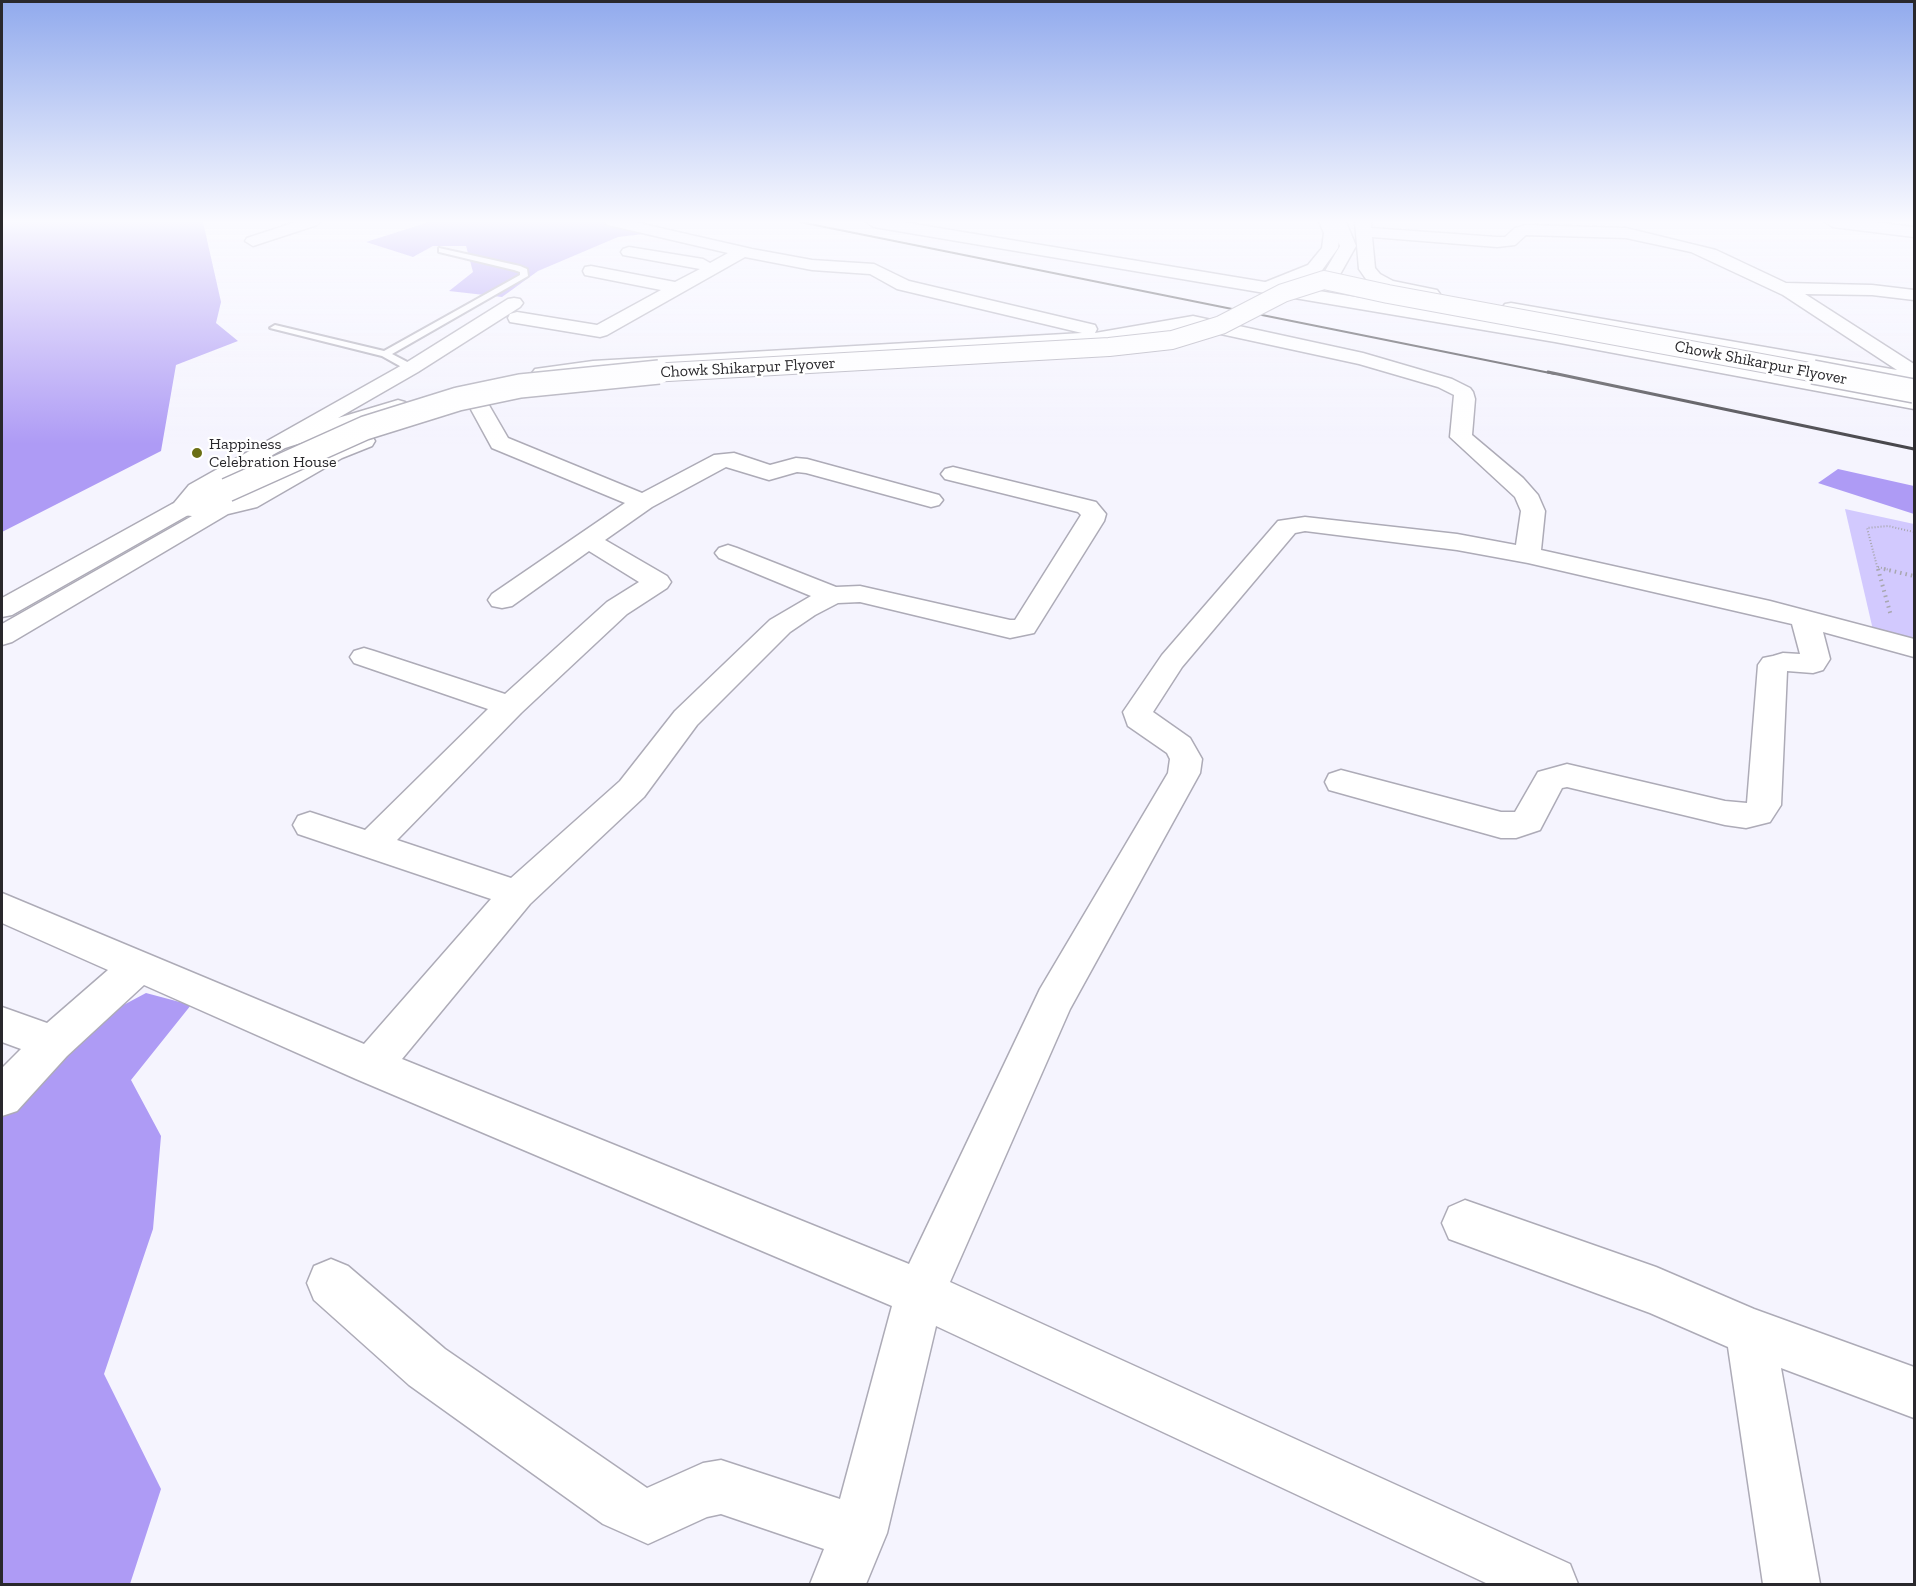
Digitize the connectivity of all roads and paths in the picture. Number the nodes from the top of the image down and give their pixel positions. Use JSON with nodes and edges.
{"nodes":[{"id":1,"x":488,"y":296,"type":"edge"},
{"id":2,"x":665,"y":296,"type":"edge"},
{"id":3,"x":950,"y":296,"type":"edge"},
{"id":4,"x":1276,"y":296,"type":"edge"},
{"id":5,"x":1322,"y":296,"type":"edge"},
{"id":6,"x":1400,"y":296,"type":"edge"},
{"id":7,"x":1450,"y":296,"type":"edge"},
{"id":8,"x":1796,"y":296,"type":"edge"},
{"id":9,"x":275,"y":328,"type":"dead end"},
{"id":10,"x":1119,"y":336,"type":"junction"},
{"id":11,"x":385,"y":354,"type":"junction"},
{"id":12,"x":411,"y":368,"type":"junction"},
{"id":13,"x":889,"y":371,"type":"dead end"},
{"id":14,"x":1914,"y":372,"type":"edge"},
{"id":15,"x":1914,"y":379,"type":"edge"},
{"id":16,"x":1914,"y":392,"type":"edge"},
{"id":17,"x":1914,"y":402,"type":"edge"},
{"id":18,"x":479,"y":404,"type":"junction"},
{"id":19,"x":282,"y":442,"type":"junction"},
{"id":20,"x":953,"y":474,"type":"dead end"},
{"id":21,"x":226,"y":498,"type":"junction"},
{"id":22,"x":931,"y":500,"type":"dead end"},
{"id":23,"x":643,"y":502,"type":"junction"},
{"id":24,"x":181,"y":509,"type":"junction"},
{"id":25,"x":1914,"y":532,"type":"edge"},
{"id":26,"x":588,"y":540,"type":"junction"},
{"id":27,"x":728,"y":553,"type":"dead end"},
{"id":28,"x":1528,"y":555,"type":"junction"},
{"id":29,"x":1878,"y":567,"type":"junction"},
{"id":30,"x":1914,"y":576,"type":"edge"},
{"id":31,"x":833,"y":595,"type":"junction"},
{"id":32,"x":502,"y":600,"type":"dead end"},
{"id":33,"x":2,"y":609,"type":"edge"},
{"id":34,"x":1804,"y":619,"type":"junction"},
{"id":35,"x":2,"y":636,"type":"edge"},
{"id":36,"x":1904,"y":637,"type":"edge"},
{"id":37,"x":364,"y":657,"type":"dead end"},
{"id":38,"x":510,"y":706,"type":"junction"},
{"id":39,"x":1341,"y":782,"type":"dead end"},
{"id":40,"x":310,"y":825,"type":"dead end"},
{"id":41,"x":371,"y":845,"type":"junction"},
{"id":42,"x":517,"y":894,"type":"junction"},
{"id":43,"x":2,"y":907,"type":"edge"},
{"id":44,"x":139,"y":966,"type":"junction"},
{"id":45,"x":2,"y":1024,"type":"edge"},
{"id":46,"x":53,"y":1043,"type":"junction"},
{"id":47,"x":371,"y":1066,"type":"junction"},
{"id":48,"x":2,"y":1097,"type":"edge"},
{"id":49,"x":1465,"y":1223,"type":"dead end"},
{"id":50,"x":331,"y":1283,"type":"dead end"},
{"id":51,"x":920,"y":1293,"type":"junction"},
{"id":52,"x":1750,"y":1332,"type":"junction"},
{"id":53,"x":1914,"y":1392,"type":"edge"},
{"id":54,"x":860,"y":1533,"type":"junction"},
{"id":55,"x":838,"y":1584,"type":"edge"},
{"id":56,"x":1550,"y":1584,"type":"edge"},
{"id":57,"x":1792,"y":1584,"type":"edge"}],
"edges":[{"from":1,"to":11,"type":"lane"},
{"from":2,"to":12,"type":"street"},
{"from":3,"to":10,"type":"street"},
{"from":4,"to":21,"type":"street","name":"Chowk Shikarpur Flyover","bridge":true},
{"from":5,"to":17,"type":"street"},
{"from":6,"to":16,"type":"street","name":"Chowk Shikarpur Flyover","bridge":true},
{"from":7,"to":15,"type":"street"},
{"from":8,"to":14,"type":"street"},
{"from":9,"to":11,"type":"lane"},
{"from":10,"to":19,"type":"street"},
{"from":10,"to":28,"type":"street"},
{"from":11,"to":12,"type":"lane"},
{"from":12,"to":19,"type":"street"},
{"from":13,"to":18,"type":"street"},
{"from":18,"to":21,"type":"street"},
{"from":18,"to":23,"type":"street"},
{"from":19,"to":24,"type":"street"},
{"from":20,"to":31,"type":"street"},
{"from":21,"to":24,"type":"street","name":"Chowk Shikarpur Flyover"},
{"from":21,"to":35,"type":"street"},
{"from":22,"to":23,"type":"street"},
{"from":23,"to":26,"type":"street"},
{"from":24,"to":33,"type":"street"},
{"from":25,"to":29,"type":"path"},
{"from":26,"to":32,"type":"street"},
{"from":26,"to":38,"type":"street"},
{"from":27,"to":31,"type":"street"},
{"from":28,"to":34,"type":"street"},
{"from":28,"to":51,"type":"street"},
{"from":29,"to":30,"type":"path"},
{"from":29,"to":36,"type":"path"},
{"from":31,"to":42,"type":"street"},
{"from":34,"to":36,"type":"street"},
{"from":34,"to":39,"type":"street"},
{"from":37,"to":38,"type":"street"},
{"from":38,"to":41,"type":"street"},
{"from":40,"to":41,"type":"street"},
{"from":41,"to":42,"type":"street"},
{"from":42,"to":47,"type":"street"},
{"from":43,"to":44,"type":"street"},
{"from":44,"to":46,"type":"street"},
{"from":44,"to":47,"type":"street"},
{"from":45,"to":46,"type":"street"},
{"from":46,"to":48,"type":"street"},
{"from":47,"to":51,"type":"street"},
{"from":49,"to":52,"type":"street"},
{"from":50,"to":54,"type":"street"},
{"from":51,"to":54,"type":"street"},
{"from":51,"to":56,"type":"street"},
{"from":52,"to":53,"type":"street"},
{"from":52,"to":57,"type":"street"},
{"from":54,"to":55,"type":"street"}]}
